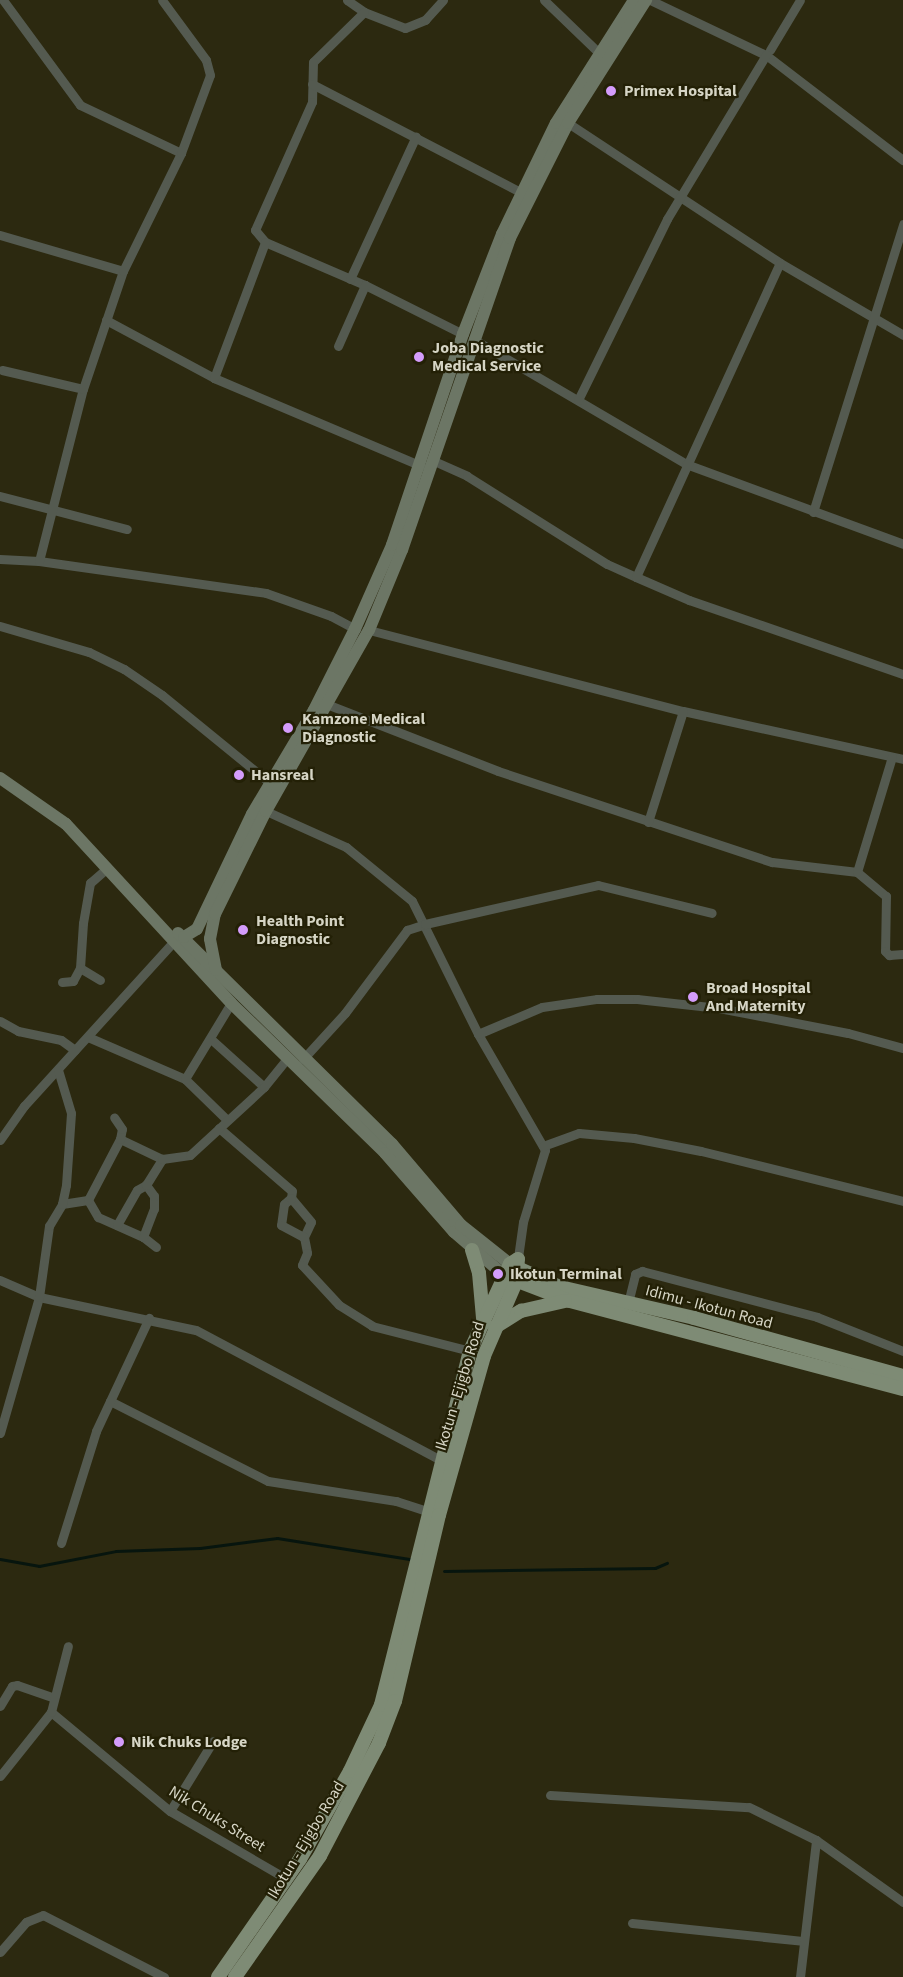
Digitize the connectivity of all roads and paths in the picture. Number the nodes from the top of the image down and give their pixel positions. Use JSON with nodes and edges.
{"nodes":[{"id":1,"x":3,"y":0,"type":"edge"},
{"id":2,"x":162,"y":0,"type":"edge"},
{"id":3,"x":348,"y":0,"type":"edge"},
{"id":4,"x":443,"y":0,"type":"edge"},
{"id":5,"x":544,"y":0,"type":"edge"},
{"id":6,"x":634,"y":0,"type":"edge"},
{"id":7,"x":648,"y":0,"type":"edge"},
{"id":8,"x":800,"y":0,"type":"edge"},
{"id":9,"x":364,"y":12,"type":"junction"},
{"id":10,"x":768,"y":52,"type":"junction"},
{"id":11,"x":599,"y":53,"type":"junction"},
{"id":12,"x":312,"y":84,"type":"junction"},
{"id":13,"x":568,"y":123,"type":"junction"},
{"id":14,"x":416,"y":136,"type":"junction"},
{"id":15,"x":181,"y":153,"type":"junction"},
{"id":16,"x":903,"y":160,"type":"edge"},
{"id":17,"x":520,"y":192,"type":"junction"},
{"id":18,"x":684,"y":196,"type":"junction"},
{"id":19,"x":903,"y":224,"type":"edge"},
{"id":20,"x":0,"y":235,"type":"edge"},
{"id":21,"x":506,"y":236,"type":"junction"},
{"id":22,"x":265,"y":242,"type":"junction"},
{"id":23,"x":780,"y":263,"type":"junction"},
{"id":24,"x":123,"y":271,"type":"junction"},
{"id":25,"x":350,"y":279,"type":"junction"},
{"id":26,"x":365,"y":285,"type":"junction"},
{"id":27,"x":875,"y":319,"type":"junction"},
{"id":28,"x":106,"y":320,"type":"junction"},
{"id":29,"x":903,"y":335,"type":"edge"},
{"id":30,"x":468,"y":337,"type":"junction"},
{"id":31,"x":338,"y":346,"type":"dead end"},
{"id":32,"x":2,"y":370,"type":"dead end"},
{"id":33,"x":214,"y":378,"type":"junction"},
{"id":34,"x":83,"y":389,"type":"junction"},
{"id":35,"x":578,"y":400,"type":"junction"},
{"id":36,"x":434,"y":461,"type":"junction"},
{"id":37,"x":686,"y":464,"type":"junction"},
{"id":38,"x":421,"y":466,"type":"junction"},
{"id":39,"x":0,"y":496,"type":"edge"},
{"id":40,"x":52,"y":509,"type":"junction"},
{"id":41,"x":813,"y":512,"type":"junction"},
{"id":42,"x":127,"y":529,"type":"dead end"},
{"id":43,"x":903,"y":544,"type":"edge"},
{"id":44,"x":0,"y":559,"type":"edge"},
{"id":45,"x":39,"y":561,"type":"junction"},
{"id":46,"x":636,"y":578,"type":"junction"},
{"id":47,"x":0,"y":626,"type":"edge"},
{"id":48,"x":355,"y":629,"type":"junction"},
{"id":49,"x":369,"y":630,"type":"junction"},
{"id":50,"x":903,"y":674,"type":"edge"},
{"id":51,"x":329,"y":705,"type":"junction"},
{"id":52,"x":683,"y":711,"type":"junction"},
{"id":53,"x":892,"y":757,"type":"junction"},
{"id":54,"x":903,"y":759,"type":"edge"},
{"id":55,"x":0,"y":772,"type":"edge"},
{"id":56,"x":0,"y":778,"type":"edge"},
{"id":57,"x":270,"y":783,"type":"junction"},
{"id":58,"x":266,"y":811,"type":"junction"},
{"id":59,"x":648,"y":822,"type":"junction"},
{"id":60,"x":107,"y":867,"type":"junction"},
{"id":61,"x":857,"y":872,"type":"junction"},
{"id":62,"x":712,"y":913,"type":"dead end"},
{"id":63,"x":425,"y":924,"type":"junction"},
{"id":64,"x":210,"y":939,"type":"junction"},
{"id":65,"x":185,"y":944,"type":"junction"},
{"id":66,"x":903,"y":954,"type":"edge"},
{"id":67,"x":80,"y":968,"type":"junction"},
{"id":68,"x":216,"y":970,"type":"junction"},
{"id":69,"x":100,"y":980,"type":"dead end"},
{"id":70,"x":62,"y":982,"type":"dead end"},
{"id":71,"x":231,"y":1002,"type":"junction"},
{"id":72,"x":0,"y":1021,"type":"edge"},
{"id":73,"x":478,"y":1034,"type":"junction"},
{"id":74,"x":88,"y":1037,"type":"junction"},
{"id":75,"x":212,"y":1040,"type":"junction"},
{"id":76,"x":903,"y":1048,"type":"edge"},
{"id":77,"x":75,"y":1050,"type":"junction"},
{"id":78,"x":287,"y":1059,"type":"junction"},
{"id":79,"x":303,"y":1059,"type":"junction"},
{"id":80,"x":58,"y":1070,"type":"junction"},
{"id":81,"x":185,"y":1079,"type":"junction"},
{"id":82,"x":264,"y":1087,"type":"junction"},
{"id":83,"x":114,"y":1117,"type":"dead end"},
{"id":84,"x":226,"y":1119,"type":"junction"},
{"id":85,"x":219,"y":1128,"type":"junction"},
{"id":86,"x":120,"y":1139,"type":"junction"},
{"id":87,"x":0,"y":1140,"type":"edge"},
{"id":88,"x":543,"y":1146,"type":"junction"},
{"id":89,"x":162,"y":1159,"type":"junction"},
{"id":90,"x":146,"y":1185,"type":"junction"},
{"id":91,"x":291,"y":1198,"type":"junction"},
{"id":92,"x":88,"y":1200,"type":"junction"},
{"id":93,"x":903,"y":1201,"type":"edge"},
{"id":94,"x":62,"y":1204,"type":"junction"},
{"id":95,"x":117,"y":1225,"type":"junction"},
{"id":96,"x":143,"y":1237,"type":"junction"},
{"id":97,"x":304,"y":1237,"type":"junction"},
{"id":98,"x":156,"y":1247,"type":"dead end"},
{"id":99,"x":472,"y":1250,"type":"junction"},
{"id":100,"x":514,"y":1270,"type":"junction"},
{"id":101,"x":0,"y":1280,"type":"edge"},
{"id":102,"x":39,"y":1297,"type":"junction"},
{"id":103,"x":570,"y":1301,"type":"junction"},
{"id":104,"x":628,"y":1303,"type":"junction"},
{"id":105,"x":149,"y":1318,"type":"junction"},
{"id":106,"x":489,"y":1324,"type":"junction"},
{"id":107,"x":470,"y":1351,"type":"junction"},
{"id":108,"x":903,"y":1351,"type":"edge"},
{"id":109,"x":903,"y":1376,"type":"edge"},
{"id":110,"x":903,"y":1389,"type":"edge"},
{"id":111,"x":110,"y":1401,"type":"junction"},
{"id":112,"x":0,"y":1433,"type":"edge"},
{"id":113,"x":441,"y":1460,"type":"junction"},
{"id":114,"x":430,"y":1512,"type":"junction"},
{"id":115,"x":61,"y":1543,"type":"dead end"},
{"id":116,"x":68,"y":1646,"type":"dead end"},
{"id":117,"x":54,"y":1698,"type":"junction"},
{"id":118,"x":0,"y":1706,"type":"edge"},
{"id":119,"x":51,"y":1712,"type":"junction"},
{"id":120,"x":213,"y":1741,"type":"dead end"},
{"id":121,"x":0,"y":1776,"type":"edge"},
{"id":122,"x":550,"y":1795,"type":"dead end"},
{"id":123,"x":170,"y":1811,"type":"junction"},
{"id":124,"x":816,"y":1840,"type":"junction"},
{"id":125,"x":306,"y":1848,"type":"junction"},
{"id":126,"x":320,"y":1856,"type":"junction"},
{"id":127,"x":287,"y":1879,"type":"junction"},
{"id":128,"x":903,"y":1902,"type":"edge"},
{"id":129,"x":632,"y":1923,"type":"dead end"},
{"id":130,"x":802,"y":1941,"type":"junction"},
{"id":131,"x":0,"y":1952,"type":"edge"},
{"id":132,"x":164,"y":1977,"type":"edge"},
{"id":133,"x":218,"y":1977,"type":"edge"},
{"id":134,"x":235,"y":1977,"type":"edge"},
{"id":135,"x":800,"y":1977,"type":"edge"}],
"edges":[{"from":1,"to":15,"type":"street"},
{"from":2,"to":15,"type":"street"},
{"from":3,"to":9,"type":"street"},
{"from":4,"to":9,"type":"street"},
{"from":5,"to":11,"type":"street"},
{"from":6,"to":11,"type":"main road"},
{"from":7,"to":10,"type":"street"},
{"from":7,"to":13,"type":"main road"},
{"from":8,"to":10,"type":"street"},
{"from":9,"to":12,"type":"street"},
{"from":10,"to":16,"type":"street"},
{"from":10,"to":18,"type":"street"},
{"from":11,"to":17,"type":"main road"},
{"from":12,"to":14,"type":"street"},
{"from":12,"to":22,"type":"street"},
{"from":13,"to":18,"type":"street"},
{"from":13,"to":21,"type":"main road"},
{"from":14,"to":17,"type":"street"},
{"from":14,"to":25,"type":"street"},
{"from":15,"to":24,"type":"street"},
{"from":17,"to":21,"type":"main road"},
{"from":18,"to":23,"type":"street"},
{"from":18,"to":35,"type":"street"},
{"from":19,"to":27,"type":"street"},
{"from":20,"to":24,"type":"street"},
{"from":21,"to":30,"type":"main road"},
{"from":22,"to":25,"type":"street"},
{"from":22,"to":33,"type":"street"},
{"from":23,"to":27,"type":"street"},
{"from":23,"to":37,"type":"street"},
{"from":24,"to":28,"type":"street"},
{"from":25,"to":26,"type":"street"},
{"from":26,"to":30,"type":"street"},
{"from":26,"to":31,"type":"street"},
{"from":27,"to":29,"type":"street"},
{"from":27,"to":41,"type":"street"},
{"from":28,"to":33,"type":"street"},
{"from":28,"to":34,"type":"street"},
{"from":30,"to":35,"type":"street"},
{"from":30,"to":36,"type":"main road"},
{"from":30,"to":38,"type":"main road"},
{"from":32,"to":34,"type":"street"},
{"from":33,"to":38,"type":"street"},
{"from":34,"to":40,"type":"street"},
{"from":35,"to":37,"type":"street"},
{"from":36,"to":46,"type":"street"},
{"from":36,"to":49,"type":"main road"},
{"from":37,"to":41,"type":"street"},
{"from":37,"to":46,"type":"street"},
{"from":38,"to":48,"type":"main road"},
{"from":39,"to":40,"type":"street"},
{"from":40,"to":42,"type":"street"},
{"from":40,"to":45,"type":"street"},
{"from":41,"to":43,"type":"street"},
{"from":44,"to":45,"type":"street"},
{"from":45,"to":48,"type":"street"},
{"from":46,"to":50,"type":"street"},
{"from":47,"to":57,"type":"street"},
{"from":48,"to":57,"type":"main road"},
{"from":49,"to":51,"type":"main road"},
{"from":49,"to":52,"type":"street"},
{"from":51,"to":58,"type":"main road"},
{"from":51,"to":59,"type":"street"},
{"from":52,"to":53,"type":"street"},
{"from":52,"to":59,"type":"street"},
{"from":53,"to":54,"type":"street"},
{"from":53,"to":61,"type":"street"},
{"from":55,"to":65,"type":"main road"},
{"from":56,"to":60,"type":"main road"},
{"from":57,"to":65,"type":"main road"},
{"from":58,"to":63,"type":"street"},
{"from":58,"to":64,"type":"main road"},
{"from":59,"to":61,"type":"street"},
{"from":60,"to":65,"type":"main road"},
{"from":60,"to":67,"type":"street"},
{"from":61,"to":66,"type":"street"},
{"from":62,"to":63,"type":"street"},
{"from":63,"to":73,"type":"street"},
{"from":63,"to":79,"type":"street"},
{"from":64,"to":65,"type":"main road"},
{"from":64,"to":68,"type":"main road"},
{"from":65,"to":68,"type":"main road"},
{"from":65,"to":71,"type":"main road"},
{"from":65,"to":74,"type":"street"},
{"from":67,"to":69,"type":"street"},
{"from":67,"to":70,"type":"street"},
{"from":68,"to":79,"type":"main road"},
{"from":71,"to":75,"type":"street"},
{"from":71,"to":78,"type":"main road"},
{"from":72,"to":77,"type":"street"},
{"from":73,"to":76,"type":"street"},
{"from":73,"to":88,"type":"street"},
{"from":74,"to":77,"type":"street"},
{"from":74,"to":81,"type":"street"},
{"from":75,"to":81,"type":"street"},
{"from":75,"to":82,"type":"street"},
{"from":77,"to":80,"type":"street"},
{"from":78,"to":82,"type":"street"},
{"from":78,"to":99,"type":"main road"},
{"from":79,"to":100,"type":"main road"},
{"from":80,"to":87,"type":"street"},
{"from":80,"to":94,"type":"street"},
{"from":81,"to":84,"type":"street"},
{"from":82,"to":84,"type":"street"},
{"from":83,"to":86,"type":"street"},
{"from":84,"to":85,"type":"street"},
{"from":85,"to":89,"type":"street"},
{"from":85,"to":91,"type":"street"},
{"from":86,"to":89,"type":"street"},
{"from":86,"to":92,"type":"street"},
{"from":88,"to":93,"type":"street"},
{"from":88,"to":100,"type":"street"},
{"from":89,"to":90,"type":"street"},
{"from":90,"to":95,"type":"street"},
{"from":90,"to":96,"type":"street"},
{"from":91,"to":97,"type":"street"},
{"from":91,"to":97,"type":"street"},
{"from":92,"to":94,"type":"street"},
{"from":92,"to":95,"type":"street"},
{"from":94,"to":102,"type":"street"},
{"from":95,"to":96,"type":"street"},
{"from":96,"to":98,"type":"street"},
{"from":97,"to":107,"type":"street"},
{"from":99,"to":100,"type":"main road"},
{"from":99,"to":106,"type":"main road"},
{"from":100,"to":103,"type":"main road"},
{"from":100,"to":104,"type":"main road","name":"Idimu - Ikotun Road"},
{"from":100,"to":106,"type":"main road","name":"Ikotun - Ejigbo Road"},
{"from":101,"to":102,"type":"street"},
{"from":102,"to":105,"type":"street"},
{"from":102,"to":112,"type":"street"},
{"from":103,"to":106,"type":"main road"},
{"from":103,"to":110,"type":"main road"},
{"from":104,"to":108,"type":"street"},
{"from":104,"to":109,"type":"main road","name":"Idimu - Ikotun Road"},
{"from":105,"to":111,"type":"street"},
{"from":105,"to":113,"type":"street"},
{"from":106,"to":107,"type":"main road","name":"Ikotun - Ejigbo Road"},
{"from":106,"to":126,"type":"main road","name":"Ikotun - Ejigbo Road"},
{"from":107,"to":113,"type":"main road","name":"Ikotun - Ejigbo Road"},
{"from":111,"to":114,"type":"street"},
{"from":111,"to":115,"type":"street"},
{"from":113,"to":114,"type":"main road","name":"Ikotun - Ejigbo Road"},
{"from":114,"to":125,"type":"main road","name":"Ikotun - Ejigbo Road"},
{"from":116,"to":117,"type":"street"},
{"from":117,"to":118,"type":"street"},
{"from":117,"to":119,"type":"street"},
{"from":119,"to":121,"type":"street"},
{"from":119,"to":123,"type":"street","name":"Nik Chuks Street"},
{"from":120,"to":123,"type":"street"},
{"from":122,"to":124,"type":"street"},
{"from":123,"to":127,"type":"street","name":"Nik Chuks Street"},
{"from":124,"to":128,"type":"street"},
{"from":124,"to":130,"type":"street"},
{"from":125,"to":126,"type":"main road"},
{"from":125,"to":127,"type":"main road","name":"Ikotun - Ejigbo Road"},
{"from":126,"to":134,"type":"main road","name":"Ikotun - Ejigbo Road"},
{"from":127,"to":133,"type":"main road","name":"Ikotun - Ejigbo Road"},
{"from":129,"to":130,"type":"street"},
{"from":130,"to":135,"type":"street"},
{"from":131,"to":132,"type":"street"}]}
